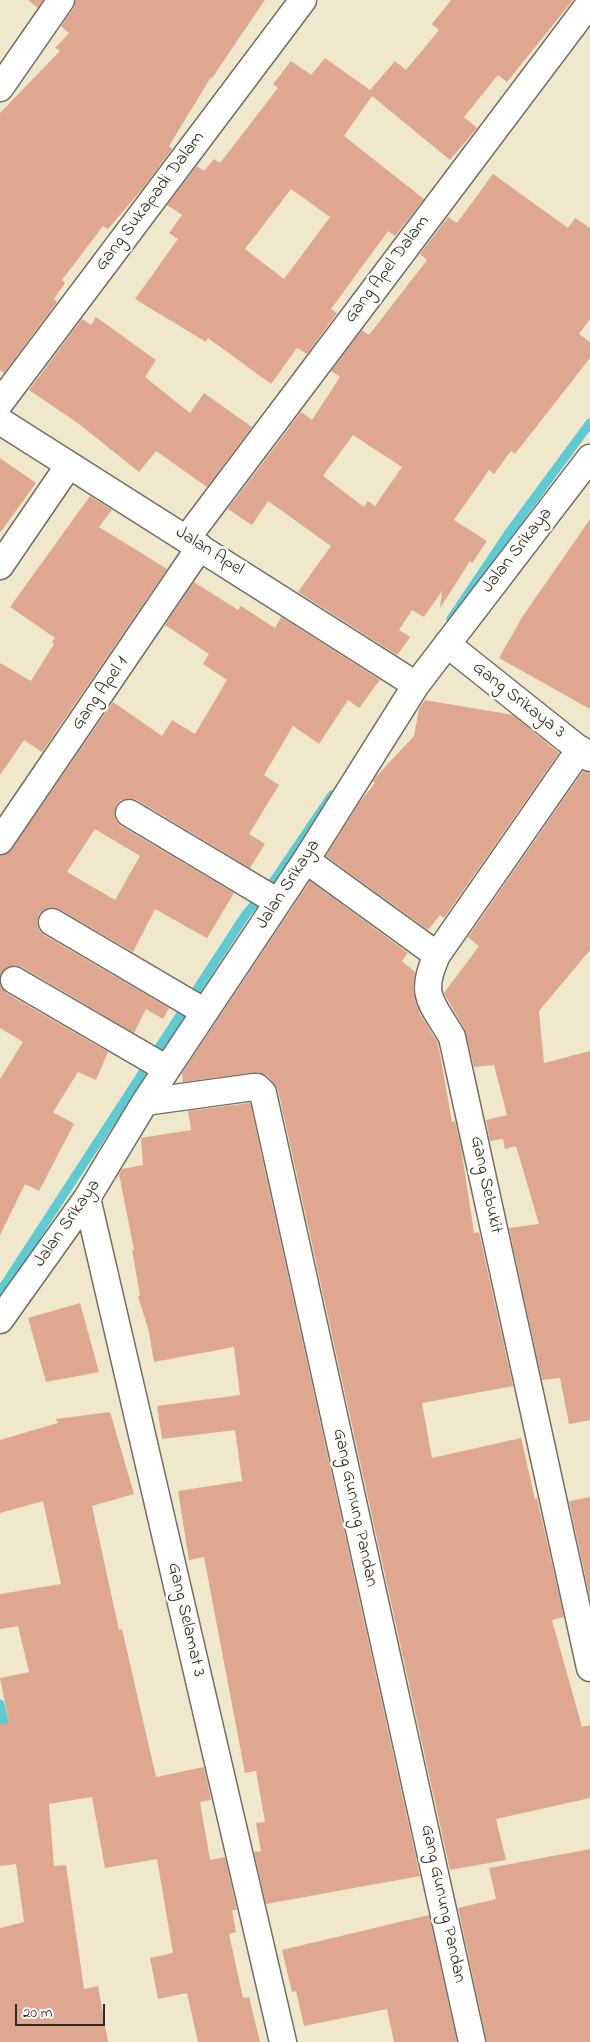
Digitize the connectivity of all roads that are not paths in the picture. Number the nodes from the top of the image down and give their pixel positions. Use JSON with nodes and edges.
{"nodes":[{"id":1,"x":61,"y":0,"type":"edge"},
{"id":2,"x":302,"y":0,"type":"edge"},
{"id":3,"x":590,"y":3,"type":"edge"},
{"id":4,"x":0,"y":88,"type":"edge"},
{"id":5,"x":0,"y":404,"type":"edge"},
{"id":6,"x":0,"y":421,"type":"edge"},
{"id":7,"x":590,"y":458,"type":"edge"},
{"id":8,"x":69,"y":465,"type":"junction"},
{"id":9,"x":194,"y":542,"type":"junction"},
{"id":10,"x":0,"y":566,"type":"edge"},
{"id":11,"x":447,"y":644,"type":"junction"},
{"id":12,"x":416,"y":685,"type":"junction"},
{"id":13,"x":585,"y":753,"type":"edge"},
{"id":14,"x":129,"y":812,"type":"dead end"},
{"id":15,"x":0,"y":842,"type":"edge"},
{"id":16,"x":306,"y":860,"type":"junction"},
{"id":17,"x":278,"y":902,"type":"junction"},
{"id":18,"x":52,"y":922,"type":"dead end"},
{"id":19,"x":437,"y":955,"type":"junction"},
{"id":20,"x":14,"y":980,"type":"dead end"},
{"id":21,"x":206,"y":1012,"type":"junction"},
{"id":22,"x":167,"y":1069,"type":"junction"},
{"id":23,"x":145,"y":1102,"type":"junction"},
{"id":24,"x":87,"y":1198,"type":"junction"},
{"id":25,"x":0,"y":1320,"type":"edge"},
{"id":26,"x":590,"y":1668,"type":"edge"},
{"id":27,"x":283,"y":2042,"type":"edge"},
{"id":28,"x":472,"y":2042,"type":"edge"}],
"edges":[{"from":1,"to":4,"type":"street"},
{"from":2,"to":5,"type":"street","name":"Gang Sukapadi Dalam"},
{"from":3,"to":9,"type":"street","name":"Gang Apel Dalam"},
{"from":6,"to":8,"type":"street","name":"Jalan Apel"},
{"from":7,"to":11,"type":"street","name":"Jalan Srikaya"},
{"from":8,"to":9,"type":"street","name":"Jalan Apel"},
{"from":8,"to":10,"type":"street"},
{"from":9,"to":12,"type":"street","name":"Jalan Apel"},
{"from":9,"to":15,"type":"street","name":"Gang Apel 1"},
{"from":11,"to":12,"type":"street","name":"Jalan Srikaya"},
{"from":11,"to":13,"type":"street","name":"Gang Srikaya 3"},
{"from":12,"to":16,"type":"street","name":"Jalan Srikaya"},
{"from":13,"to":19,"type":"street","name":"Gang Sebukit"},
{"from":14,"to":17,"type":"street"},
{"from":16,"to":17,"type":"street","name":"Jalan Srikaya"},
{"from":16,"to":19,"type":"street"},
{"from":17,"to":21,"type":"street","name":"Jalan Srikaya"},
{"from":18,"to":21,"type":"street"},
{"from":19,"to":26,"type":"street","name":"Gang Sebukit"},
{"from":20,"to":22,"type":"street"},
{"from":21,"to":22,"type":"street","name":"Jalan Srikaya"},
{"from":22,"to":23,"type":"street","name":"Jalan Srikaya"},
{"from":23,"to":24,"type":"street","name":"Jalan Srikaya"},
{"from":23,"to":28,"type":"street","name":"Gang Gunung Pandan"},
{"from":24,"to":25,"type":"street","name":"Jalan Srikaya"},
{"from":24,"to":27,"type":"street","name":"Gang Selamat 3"}]}
